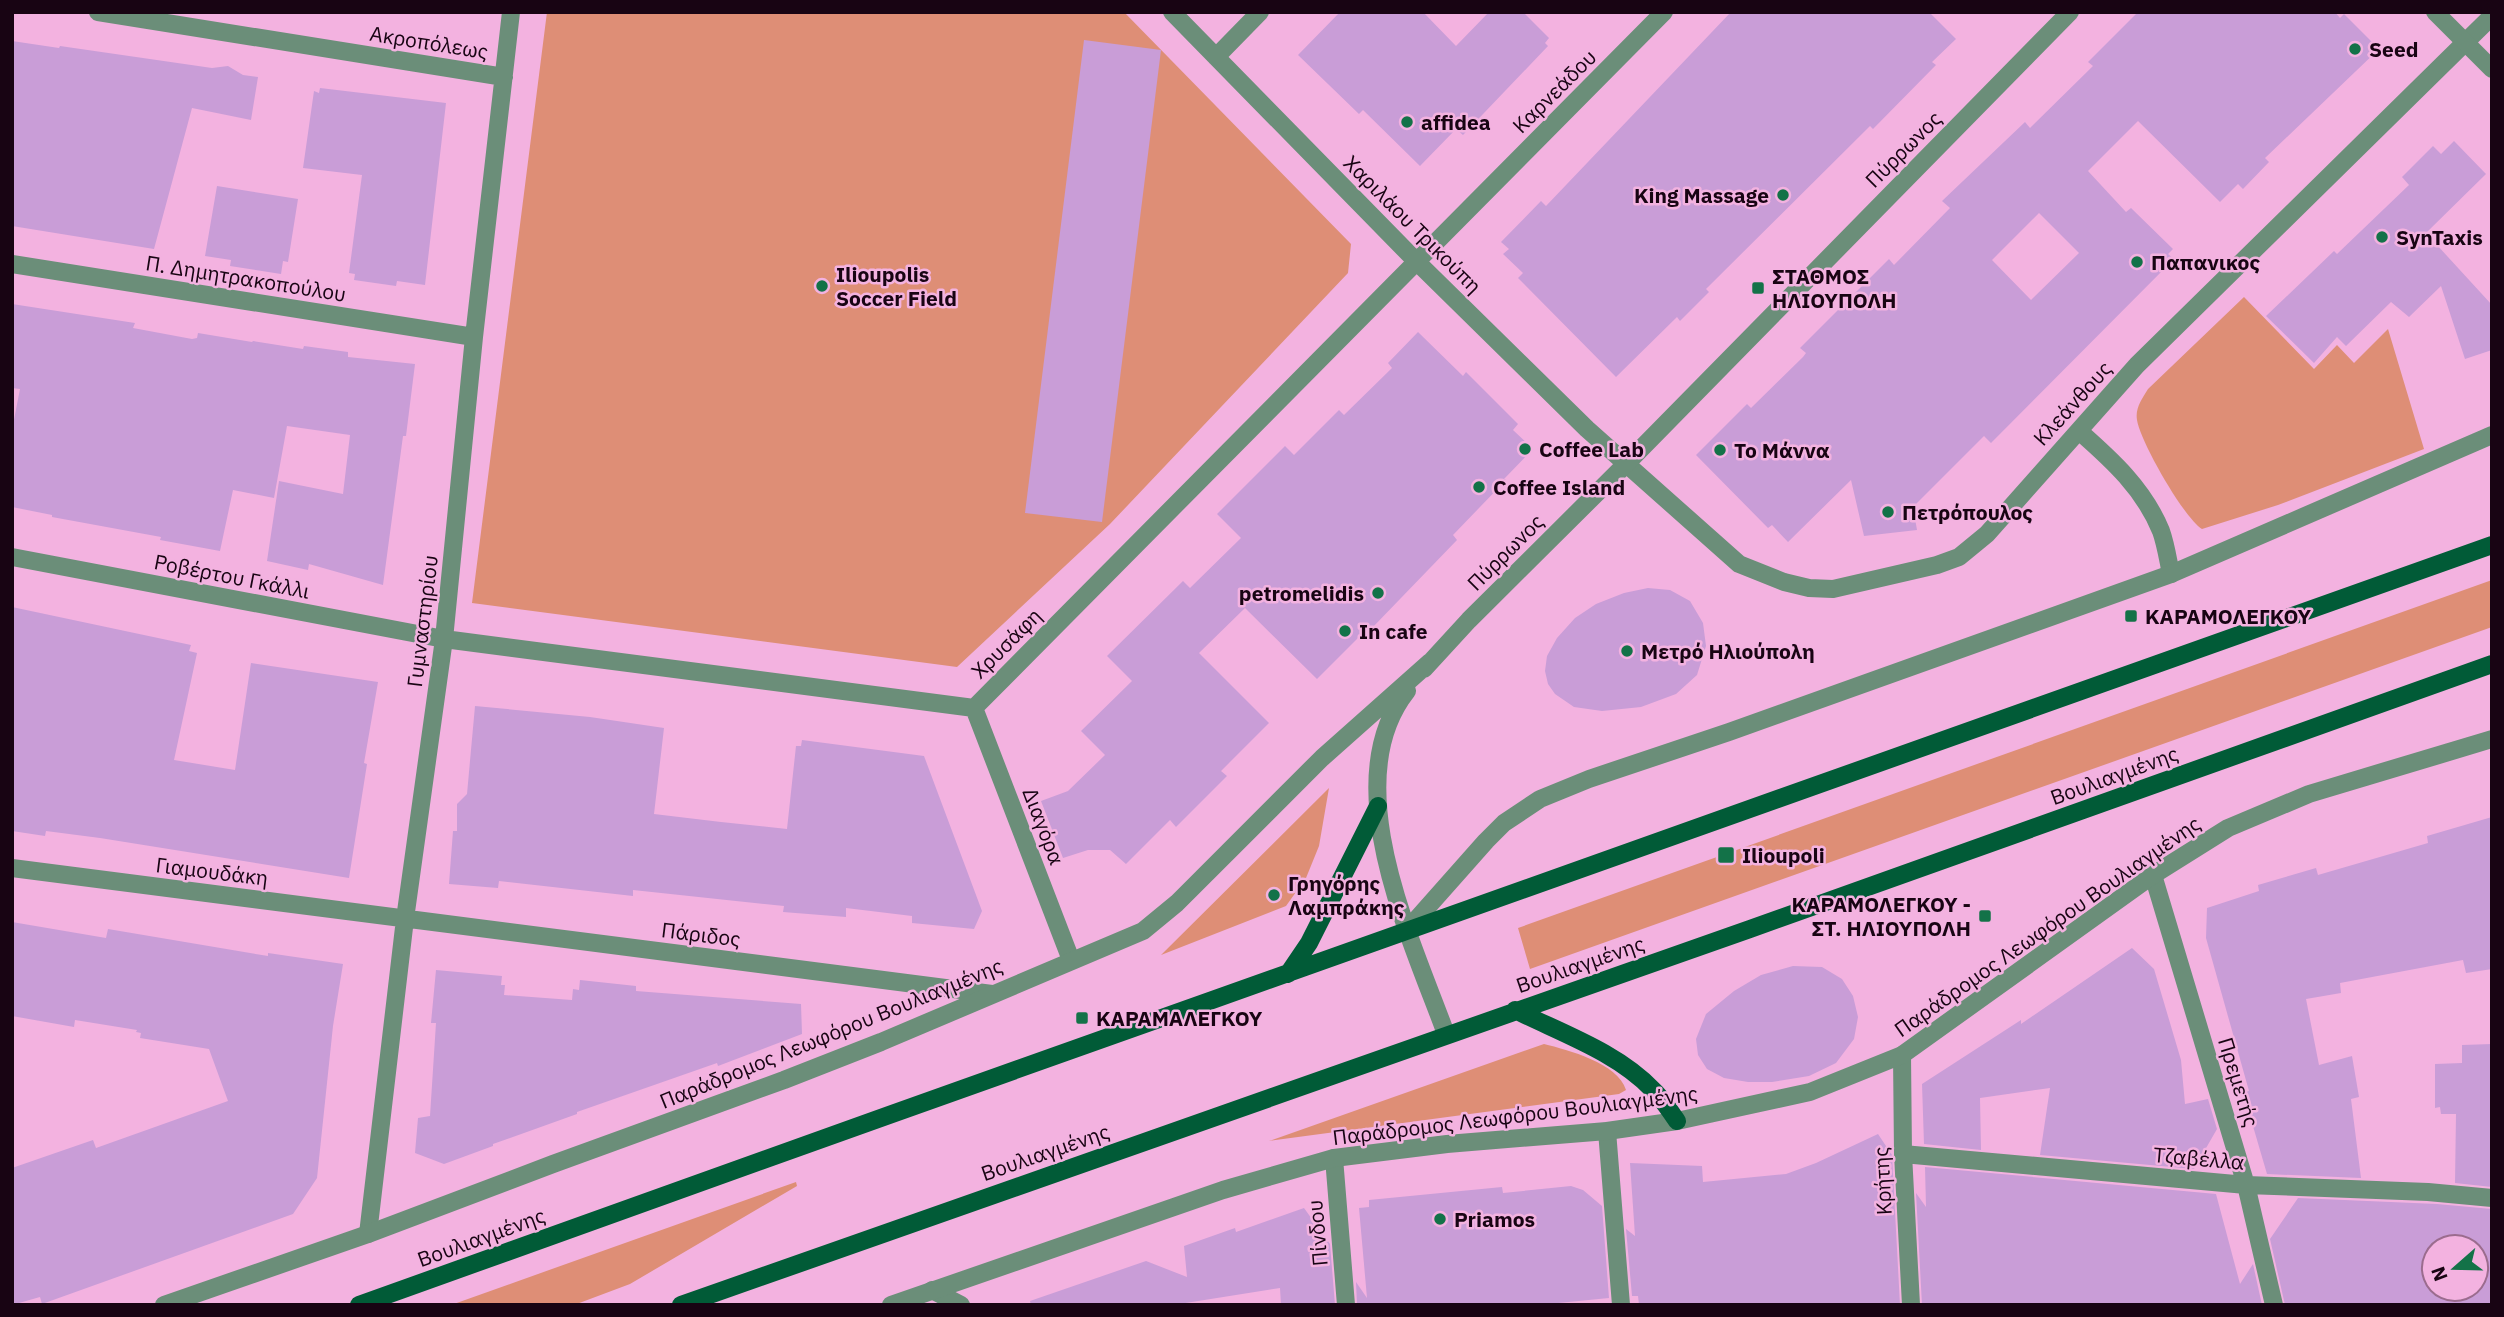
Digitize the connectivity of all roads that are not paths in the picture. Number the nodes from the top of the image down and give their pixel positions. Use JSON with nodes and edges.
{"nodes":[{"id":1,"x":98,"y":12,"type":"edge"},
{"id":2,"x":512,"y":12,"type":"edge"},
{"id":3,"x":1172,"y":12,"type":"edge"},
{"id":4,"x":1261,"y":12,"type":"edge"},
{"id":5,"x":1664,"y":12,"type":"edge"},
{"id":6,"x":2070,"y":12,"type":"edge"},
{"id":7,"x":2435,"y":12,"type":"edge"},
{"id":8,"x":2492,"y":16,"type":"edge"},
{"id":9,"x":2465,"y":42,"type":"junction"},
{"id":10,"x":1216,"y":57,"type":"junction"},
{"id":11,"x":2492,"y":69,"type":"edge"},
{"id":12,"x":504,"y":77,"type":"junction"},
{"id":13,"x":1416,"y":261,"type":"junction"},
{"id":14,"x":12,"y":264,"type":"edge"},
{"id":15,"x":474,"y":337,"type":"junction"},
{"id":16,"x":2078,"y":431,"type":"junction"},
{"id":17,"x":2492,"y":435,"type":"edge"},
{"id":18,"x":1626,"y":464,"type":"junction"},
{"id":19,"x":2492,"y":545,"type":"edge"},
{"id":20,"x":12,"y":557,"type":"edge"},
{"id":21,"x":2171,"y":574,"type":"junction"},
{"id":22,"x":444,"y":639,"type":"junction"},
{"id":23,"x":1430,"y":662,"type":"junction"},
{"id":24,"x":2492,"y":664,"type":"edge"},
{"id":25,"x":974,"y":708,"type":"junction"},
{"id":26,"x":2492,"y":739,"type":"edge"},
{"id":27,"x":1378,"y":806,"type":"junction"},
{"id":28,"x":12,"y":868,"type":"edge"},
{"id":29,"x":2153,"y":875,"type":"junction"},
{"id":30,"x":405,"y":919,"type":"junction"},
{"id":31,"x":1408,"y":929,"type":"junction"},
{"id":32,"x":1071,"y":960,"type":"junction"},
{"id":33,"x":1288,"y":974,"type":"junction"},
{"id":34,"x":992,"y":994,"type":"junction"},
{"id":35,"x":1515,"y":1010,"type":"junction"},
{"id":36,"x":1446,"y":1034,"type":"junction"},
{"id":37,"x":1902,"y":1055,"type":"junction"},
{"id":38,"x":1676,"y":1121,"type":"junction"},
{"id":39,"x":1607,"y":1131,"type":"junction"},
{"id":40,"x":1903,"y":1154,"type":"junction"},
{"id":41,"x":1334,"y":1158,"type":"junction"},
{"id":42,"x":2246,"y":1185,"type":"junction"},
{"id":43,"x":2492,"y":1198,"type":"edge"},
{"id":44,"x":368,"y":1234,"type":"junction"},
{"id":45,"x":932,"y":1290,"type":"junction"},
{"id":46,"x":164,"y":1305,"type":"edge"},
{"id":47,"x":359,"y":1305,"type":"edge"},
{"id":48,"x":681,"y":1305,"type":"edge"},
{"id":49,"x":891,"y":1305,"type":"edge"},
{"id":50,"x":961,"y":1305,"type":"edge"},
{"id":51,"x":1346,"y":1305,"type":"edge"},
{"id":52,"x":1621,"y":1305,"type":"edge"},
{"id":53,"x":1911,"y":1305,"type":"edge"},
{"id":54,"x":2274,"y":1305,"type":"edge"}],
"edges":[{"from":1,"to":12,"type":"street","name":"Ακροπόλεως"},
{"from":2,"to":12,"type":"street","name":"Γυμναστηρίου"},
{"from":3,"to":10,"type":"street","name":"Χαριλάου Τρικούπη"},
{"from":4,"to":10,"type":"street"},
{"from":5,"to":13,"type":"street","name":"Καρνεάδου"},
{"from":6,"to":18,"type":"street","name":"Πύρρωνος"},
{"from":7,"to":9,"type":"street"},
{"from":8,"to":9,"type":"street","name":"Κλεάνθους"},
{"from":9,"to":11,"type":"street"},
{"from":9,"to":16,"type":"street","name":"Κλεάνθους"},
{"from":10,"to":13,"type":"street","name":"Χαριλάου Τρικούπη"},
{"from":12,"to":15,"type":"street","name":"Γυμναστηρίου"},
{"from":13,"to":18,"type":"street","name":"Χαριλάου Τρικούπη"},
{"from":13,"to":25,"type":"street","name":"Χρυσάφη"},
{"from":14,"to":15,"type":"street","name":"Π. Δημητρακοπούλου"},
{"from":15,"to":22,"type":"street","name":"Γυμναστηρίου"},
{"from":16,"to":18,"type":"street","name":"Κλεάνθους"},
{"from":16,"to":21,"type":"street"},
{"from":17,"to":21,"type":"street"},
{"from":18,"to":23,"type":"street","name":"Πύρρωνος"},
{"from":19,"to":31,"type":"main road","name":"Βουλιαγμένης"},
{"from":20,"to":22,"type":"street","name":"Ροβέρτου Γκάλλι"},
{"from":21,"to":31,"type":"street","name":"Βουλιαγμένης"},
{"from":22,"to":25,"type":"street","name":"Χρυσάφη"},
{"from":22,"to":30,"type":"street","name":"Γυμναστηρίου"},
{"from":23,"to":27,"type":"street","name":"Πύρρωνος"},
{"from":23,"to":32,"type":"street","name":"Παράδρομος Λεωφόρου Βουλιαγμένης"},
{"from":24,"to":35,"type":"main road","name":"Βουλιαγμένης"},
{"from":25,"to":32,"type":"street","name":"Διαγόρα"},
{"from":26,"to":29,"type":"street","name":"Παράδρομος Λεωφόρου Βουλιαγμένης"},
{"from":27,"to":31,"type":"street","name":"Πύρρωνος"},
{"from":27,"to":33,"type":"main road"},
{"from":28,"to":30,"type":"street","name":"Γιαμουδάκη"},
{"from":29,"to":37,"type":"street","name":"Παράδρομος Λεωφόρου Βουλιαγμένης"},
{"from":29,"to":42,"type":"street","name":"Πρεμετής"},
{"from":30,"to":34,"type":"street","name":"Πάριδος"},
{"from":30,"to":44,"type":"street","name":"Γυμναστηρίου"},
{"from":31,"to":33,"type":"main road","name":"Βουλιαγμένης"},
{"from":31,"to":36,"type":"street","name":"Πύρρωνος"},
{"from":32,"to":34,"type":"street","name":"Παράδρομος Λεωφόρου Βουλιαγμένης"},
{"from":33,"to":47,"type":"main road","name":"Βουλιαγμένης"},
{"from":34,"to":44,"type":"street","name":"Παράδρομος Λεωφόρου Βουλιαγμένης"},
{"from":35,"to":36,"type":"main road","name":"Βουλιαγμένης"},
{"from":35,"to":38,"type":"main road"},
{"from":36,"to":48,"type":"main road","name":"Βουλιαγμένης"},
{"from":37,"to":38,"type":"street","name":"Παράδρομος Λεωφόρου Βουλιαγμένης"},
{"from":37,"to":40,"type":"street","name":"Κρήτης"},
{"from":38,"to":39,"type":"street","name":"Παράδρομος Λεωφόρου Βουλιαγμένης"},
{"from":39,"to":41,"type":"street","name":"Παράδρομος Λεωφόρου Βουλιαγμένης"},
{"from":39,"to":52,"type":"street"},
{"from":40,"to":42,"type":"street","name":"Τζαβέλλα"},
{"from":40,"to":53,"type":"street","name":"Κρήτης"},
{"from":41,"to":45,"type":"street","name":"Παράδρομος Λεωφόρου Βουλιαγμένης"},
{"from":41,"to":51,"type":"street","name":"Πίνδου"},
{"from":42,"to":43,"type":"street","name":"Τζαβέλλα"},
{"from":42,"to":54,"type":"street","name":"Πρεμετής"},
{"from":44,"to":46,"type":"street","name":"Παράδρομος Λεωφόρου Βουλιαγμένης"},
{"from":45,"to":49,"type":"street","name":"Παράδρομος Λεωφόρου Βουλιαγμένης"},
{"from":45,"to":50,"type":"street"}]}
